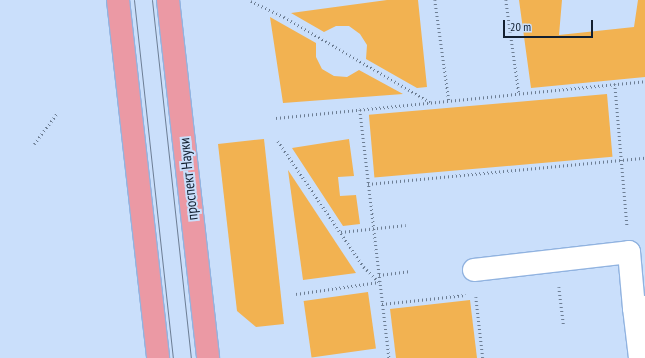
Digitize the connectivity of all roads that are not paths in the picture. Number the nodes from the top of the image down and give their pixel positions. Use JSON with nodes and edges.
{"nodes":[{"id":1,"x":118,"y":0,"type":"edge"},
{"id":2,"x":168,"y":0,"type":"edge"},
{"id":3,"x":474,"y":270,"type":"dead end"},
{"id":4,"x":639,"y":308,"type":"edge"},
{"id":5,"x":158,"y":358,"type":"edge"},
{"id":6,"x":208,"y":358,"type":"edge"},
{"id":7,"x":640,"y":358,"type":"edge"}],
"edges":[{"from":1,"to":5,"type":"main road"},
{"from":2,"to":6,"type":"main road","name":"проспект Науки"},
{"from":3,"to":4,"type":"lane"},
{"from":4,"to":7,"type":"lane"}]}
